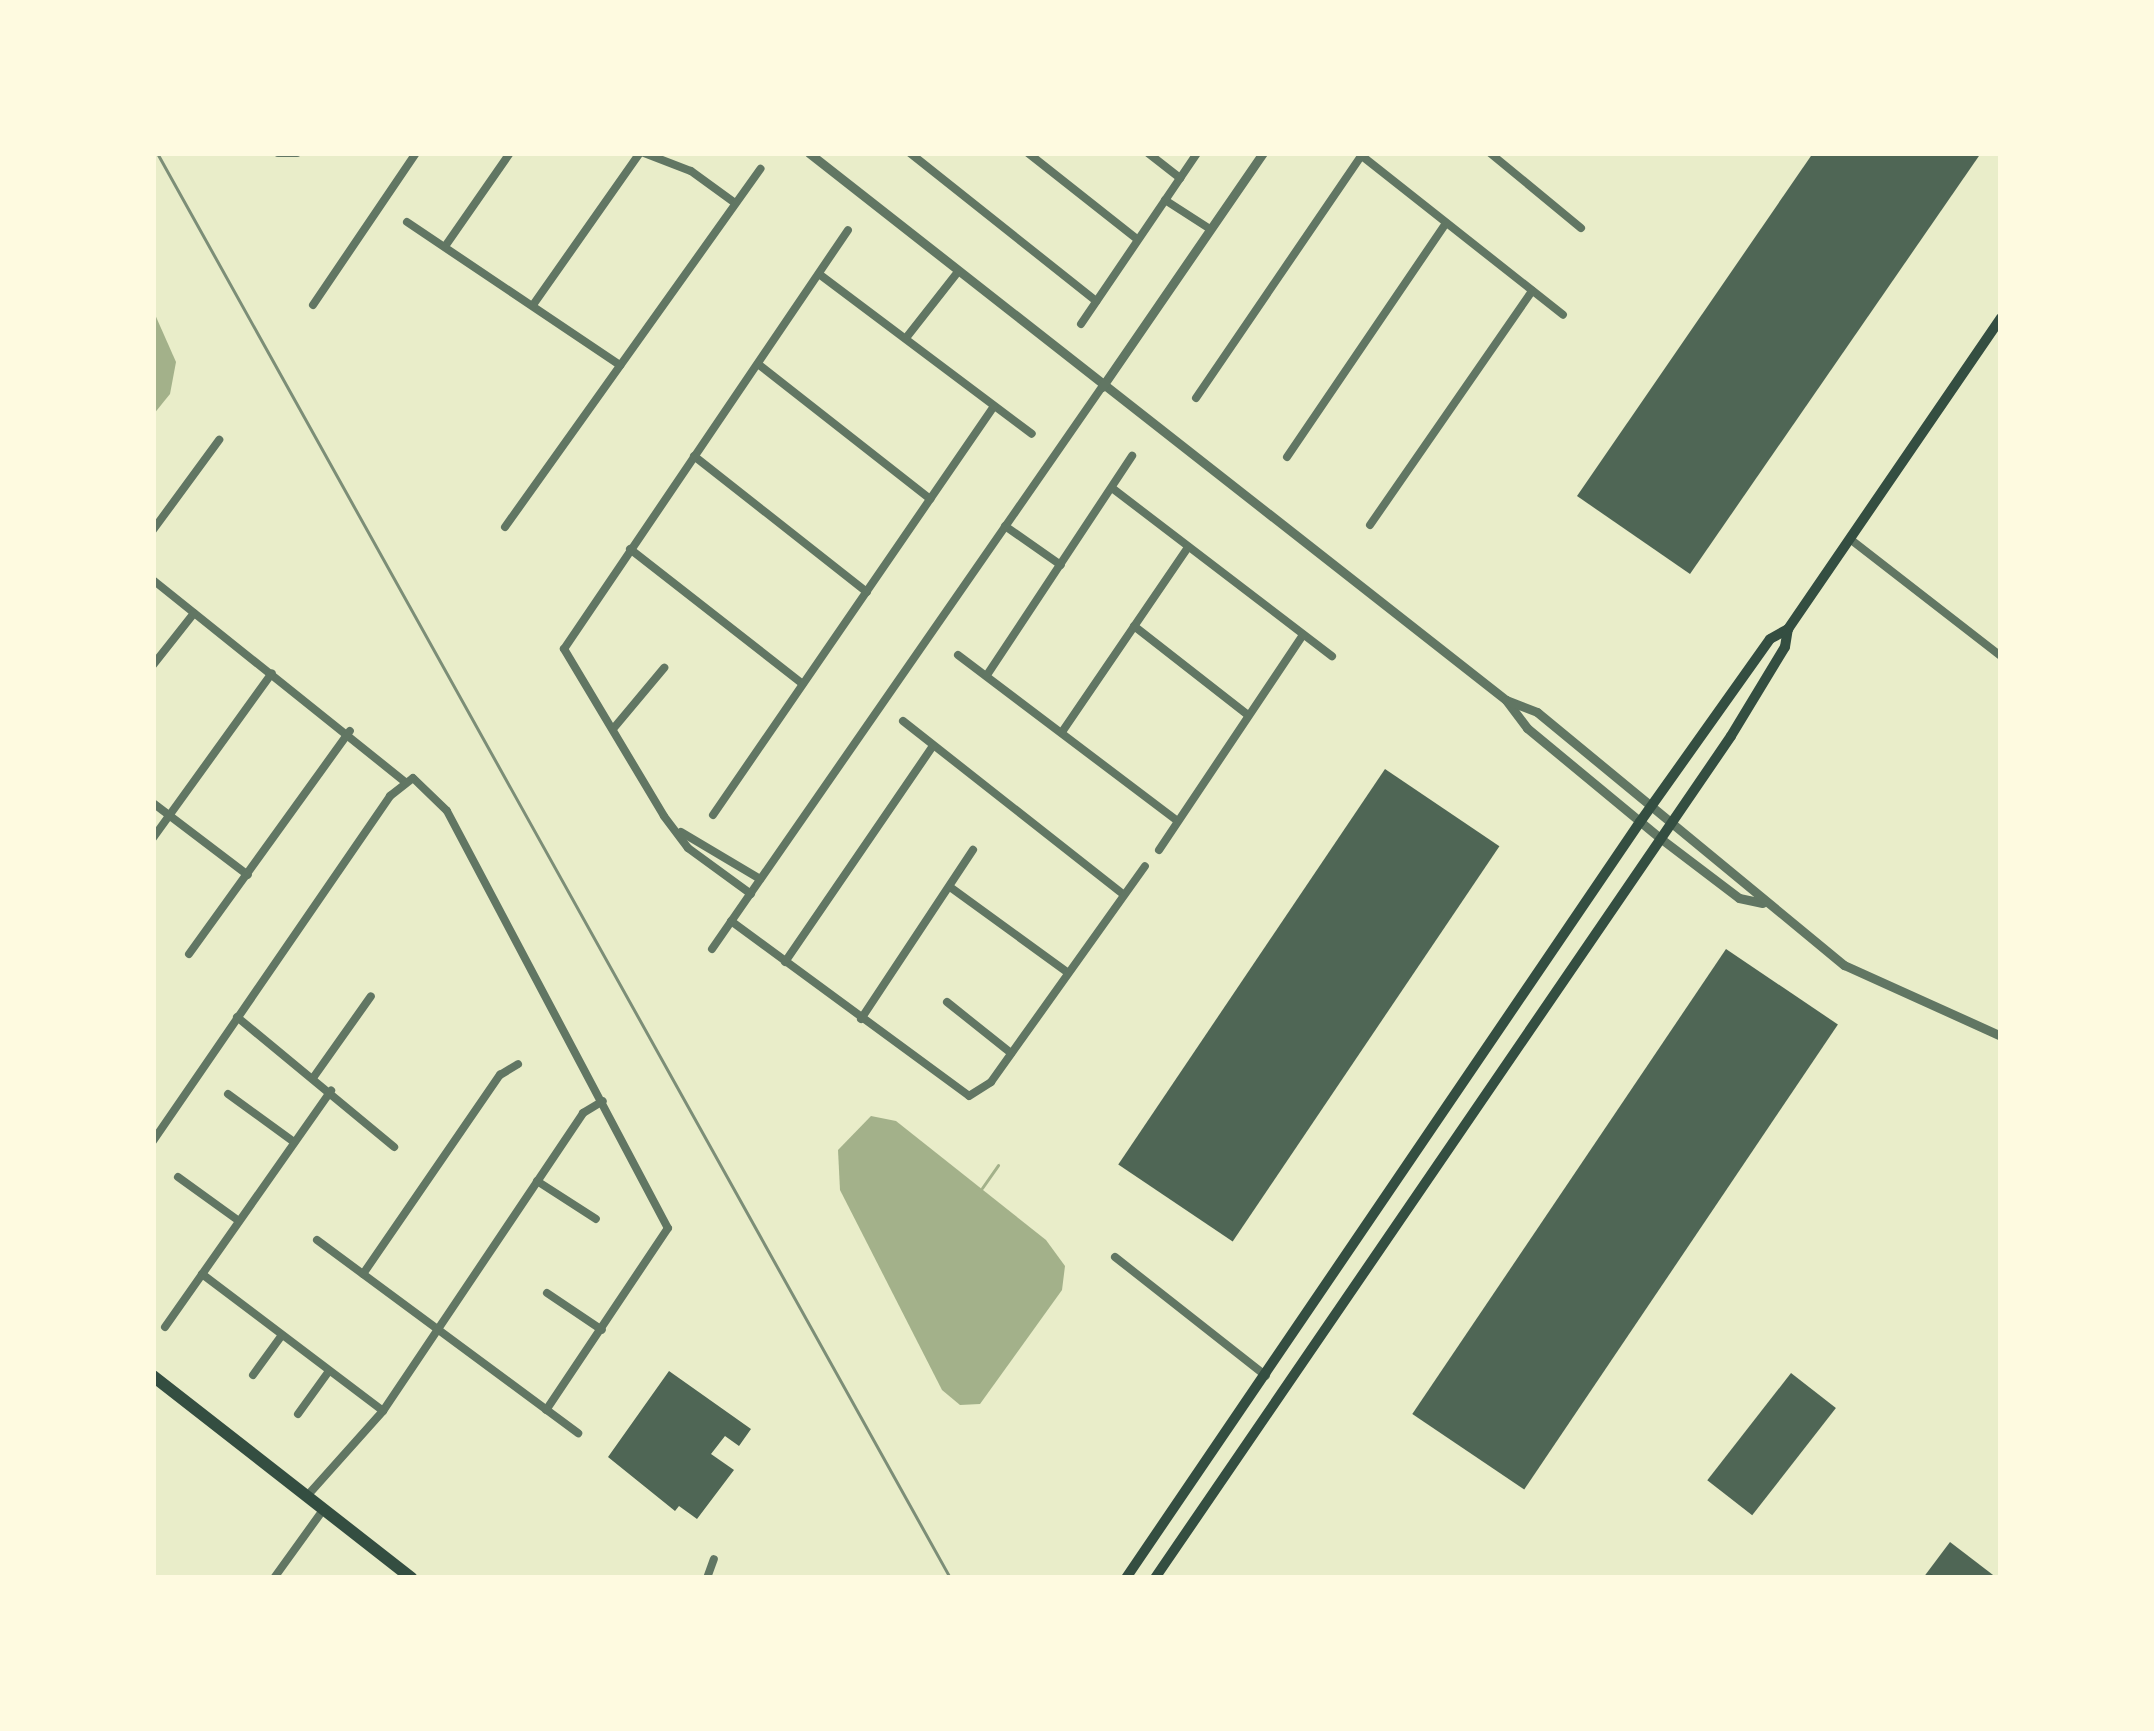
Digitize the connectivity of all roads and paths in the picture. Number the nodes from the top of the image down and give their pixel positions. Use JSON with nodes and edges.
{"nodes":[{"id":1,"x":278,"y":153,"type":"edge"},
{"id":2,"x":416,"y":153,"type":"edge"},
{"id":3,"x":510,"y":153,"type":"edge"},
{"id":4,"x":642,"y":153,"type":"edge"},
{"id":5,"x":809,"y":153,"type":"edge"},
{"id":6,"x":910,"y":153,"type":"edge"},
{"id":7,"x":1028,"y":153,"type":"edge"},
{"id":8,"x":1148,"y":153,"type":"edge"},
{"id":9,"x":1197,"y":153,"type":"edge"},
{"id":10,"x":1263,"y":153,"type":"edge"},
{"id":11,"x":1490,"y":153,"type":"edge"},
{"id":12,"x":294,"y":154,"type":"edge"},
{"id":13,"x":1359,"y":154,"type":"edge"},
{"id":14,"x":760,"y":169,"type":"dead end"},
{"id":15,"x":1180,"y":178,"type":"junction"},
{"id":16,"x":1165,"y":200,"type":"junction"},
{"id":17,"x":735,"y":202,"type":"junction"},
{"id":18,"x":407,"y":221,"type":"dead end"},
{"id":19,"x":1446,"y":223,"type":"junction"},
{"id":20,"x":1581,"y":228,"type":"dead end"},
{"id":21,"x":1210,"y":229,"type":"junction"},
{"id":22,"x":848,"y":230,"type":"dead end"},
{"id":23,"x":1137,"y":239,"type":"junction"},
{"id":24,"x":446,"y":246,"type":"junction"},
{"id":25,"x":957,"y":273,"type":"junction"},
{"id":26,"x":818,"y":274,"type":"junction"},
{"id":27,"x":1532,"y":291,"type":"junction"},
{"id":28,"x":1096,"y":301,"type":"junction"},
{"id":29,"x":313,"y":304,"type":"dead end"},
{"id":30,"x":533,"y":305,"type":"junction"},
{"id":31,"x":1563,"y":315,"type":"dead end"},
{"id":32,"x":2001,"y":318,"type":"edge"},
{"id":33,"x":1081,"y":324,"type":"dead end"},
{"id":34,"x":906,"y":338,"type":"junction"},
{"id":35,"x":758,"y":364,"type":"junction"},
{"id":36,"x":620,"y":365,"type":"junction"},
{"id":37,"x":1102,"y":387,"type":"junction"},
{"id":38,"x":1196,"y":398,"type":"dead end"},
{"id":39,"x":994,"y":406,"type":"junction"},
{"id":40,"x":1032,"y":434,"type":"dead end"},
{"id":41,"x":219,"y":440,"type":"dead end"},
{"id":42,"x":694,"y":456,"type":"junction"},
{"id":43,"x":1132,"y":456,"type":"dead end"},
{"id":44,"x":1286,"y":458,"type":"dead end"},
{"id":45,"x":1112,"y":488,"type":"junction"},
{"id":46,"x":930,"y":499,"type":"junction"},
{"id":47,"x":1370,"y":525,"type":"dead end"},
{"id":48,"x":1006,"y":526,"type":"junction"},
{"id":49,"x":505,"y":527,"type":"dead end"},
{"id":50,"x":153,"y":530,"type":"edge"},
{"id":51,"x":1850,"y":539,"type":"junction"},
{"id":52,"x":1189,"y":547,"type":"junction"},
{"id":53,"x":630,"y":549,"type":"junction"},
{"id":54,"x":1061,"y":566,"type":"junction"},
{"id":55,"x":153,"y":580,"type":"edge"},
{"id":56,"x":867,"y":592,"type":"junction"},
{"id":57,"x":194,"y":613,"type":"junction"},
{"id":58,"x":1134,"y":626,"type":"junction"},
{"id":59,"x":1788,"y":628,"type":"junction"},
{"id":60,"x":1303,"y":635,"type":"junction"},
{"id":61,"x":958,"y":655,"type":"dead end"},
{"id":62,"x":1332,"y":656,"type":"dead end"},
{"id":63,"x":2001,"y":656,"type":"edge"},
{"id":64,"x":153,"y":665,"type":"edge"},
{"id":65,"x":664,"y":668,"type":"dead end"},
{"id":66,"x":272,"y":673,"type":"junction"},
{"id":67,"x":986,"y":675,"type":"junction"},
{"id":68,"x":803,"y":684,"type":"junction"},
{"id":69,"x":1506,"y":700,"type":"junction"},
{"id":70,"x":1248,"y":715,"type":"junction"},
{"id":71,"x":903,"y":721,"type":"dead end"},
{"id":72,"x":613,"y":729,"type":"junction"},
{"id":73,"x":350,"y":731,"type":"junction"},
{"id":74,"x":1062,"y":732,"type":"junction"},
{"id":75,"x":934,"y":746,"type":"junction"},
{"id":76,"x":410,"y":780,"type":"junction"},
{"id":77,"x":153,"y":803,"type":"edge"},
{"id":78,"x":1653,"y":805,"type":"junction"},
{"id":79,"x":170,"y":815,"type":"junction"},
{"id":80,"x":713,"y":815,"type":"dead end"},
{"id":81,"x":1176,"y":820,"type":"junction"},
{"id":82,"x":1672,"y":821,"type":"junction"},
{"id":83,"x":1640,"y":822,"type":"junction"},
{"id":84,"x":679,"y":832,"type":"junction"},
{"id":85,"x":153,"y":838,"type":"edge"},
{"id":86,"x":1660,"y":838,"type":"junction"},
{"id":87,"x":973,"y":850,"type":"dead end"},
{"id":88,"x":1159,"y":850,"type":"dead end"},
{"id":89,"x":1145,"y":866,"type":"dead end"},
{"id":90,"x":248,"y":875,"type":"junction"},
{"id":91,"x":760,"y":880,"type":"junction"},
{"id":92,"x":950,"y":887,"type":"junction"},
{"id":93,"x":751,"y":894,"type":"junction"},
{"id":94,"x":1123,"y":894,"type":"junction"},
{"id":95,"x":1762,"y":903,"type":"junction"},
{"id":96,"x":731,"y":921,"type":"junction"},
{"id":97,"x":712,"y":949,"type":"dead end"},
{"id":98,"x":189,"y":954,"type":"dead end"},
{"id":99,"x":785,"y":962,"type":"junction"},
{"id":100,"x":1066,"y":973,"type":"junction"},
{"id":101,"x":371,"y":996,"type":"dead end"},
{"id":102,"x":947,"y":1002,"type":"dead end"},
{"id":103,"x":237,"y":1017,"type":"junction"},
{"id":104,"x":861,"y":1019,"type":"junction"},
{"id":105,"x":2001,"y":1036,"type":"edge"},
{"id":106,"x":1011,"y":1052,"type":"junction"},
{"id":107,"x":518,"y":1064,"type":"dead end"},
{"id":108,"x":314,"y":1078,"type":"junction"},
{"id":109,"x":331,"y":1091,"type":"junction"},
{"id":110,"x":229,"y":1094,"type":"dead end"},
{"id":111,"x":603,"y":1101,"type":"junction"},
{"id":112,"x":153,"y":1141,"type":"edge"},
{"id":113,"x":294,"y":1142,"type":"junction"},
{"id":114,"x":394,"y":1147,"type":"dead end"},
{"id":115,"x":178,"y":1177,"type":"dead end"},
{"id":116,"x":537,"y":1181,"type":"junction"},
{"id":117,"x":596,"y":1219,"type":"dead end"},
{"id":118,"x":239,"y":1221,"type":"junction"},
{"id":119,"x":317,"y":1240,"type":"dead end"},
{"id":120,"x":1115,"y":1257,"type":"dead end"},
{"id":121,"x":202,"y":1274,"type":"junction"},
{"id":122,"x":364,"y":1274,"type":"junction"},
{"id":123,"x":547,"y":1293,"type":"dead end"},
{"id":124,"x":164,"y":1328,"type":"dead end"},
{"id":125,"x":436,"y":1329,"type":"junction"},
{"id":126,"x":602,"y":1330,"type":"junction"},
{"id":127,"x":282,"y":1335,"type":"junction"},
{"id":128,"x":329,"y":1371,"type":"junction"},
{"id":129,"x":253,"y":1375,"type":"dead end"},
{"id":130,"x":153,"y":1376,"type":"edge"},
{"id":131,"x":1267,"y":1377,"type":"junction"},
{"id":132,"x":382,"y":1411,"type":"junction"},
{"id":133,"x":546,"y":1411,"type":"junction"},
{"id":134,"x":298,"y":1414,"type":"dead end"},
{"id":135,"x":578,"y":1433,"type":"dead end"},
{"id":136,"x":306,"y":1497,"type":"junction"},
{"id":137,"x":323,"y":1510,"type":"junction"},
{"id":138,"x":714,"y":1559,"type":"dead end"},
{"id":139,"x":274,"y":1578,"type":"edge"},
{"id":140,"x":412,"y":1578,"type":"edge"},
{"id":141,"x":707,"y":1578,"type":"edge"},
{"id":142,"x":1126,"y":1578,"type":"edge"},
{"id":143,"x":1155,"y":1578,"type":"edge"}],
"edges":[{"from":1,"to":12,"type":"street"},
{"from":2,"to":29,"type":"street"},
{"from":3,"to":24,"type":"street"},
{"from":4,"to":17,"type":"street"},
{"from":4,"to":30,"type":"street"},
{"from":5,"to":25,"type":"street"},
{"from":6,"to":28,"type":"street"},
{"from":7,"to":23,"type":"street"},
{"from":8,"to":15,"type":"street"},
{"from":9,"to":15,"type":"street"},
{"from":10,"to":21,"type":"street"},
{"from":11,"to":20,"type":"street"},
{"from":13,"to":19,"type":"street"},
{"from":13,"to":38,"type":"street"},
{"from":14,"to":17,"type":"street"},
{"from":15,"to":16,"type":"street"},
{"from":16,"to":21,"type":"street"},
{"from":16,"to":23,"type":"street"},
{"from":17,"to":36,"type":"street"},
{"from":18,"to":24,"type":"street"},
{"from":19,"to":27,"type":"street"},
{"from":19,"to":44,"type":"street"},
{"from":21,"to":37,"type":"street"},
{"from":22,"to":26,"type":"street"},
{"from":23,"to":28,"type":"street"},
{"from":24,"to":30,"type":"street"},
{"from":25,"to":34,"type":"street"},
{"from":25,"to":37,"type":"street"},
{"from":26,"to":34,"type":"street"},
{"from":26,"to":35,"type":"street"},
{"from":27,"to":31,"type":"street"},
{"from":27,"to":47,"type":"street"},
{"from":28,"to":33,"type":"street"},
{"from":30,"to":36,"type":"street"},
{"from":32,"to":51,"type":"main road"},
{"from":34,"to":39,"type":"street"},
{"from":35,"to":42,"type":"street"},
{"from":35,"to":46,"type":"street"},
{"from":36,"to":49,"type":"street"},
{"from":37,"to":48,"type":"street"},
{"from":37,"to":69,"type":"street"},
{"from":39,"to":40,"type":"street"},
{"from":39,"to":46,"type":"street"},
{"from":41,"to":50,"type":"street"},
{"from":42,"to":53,"type":"street"},
{"from":42,"to":56,"type":"street"},
{"from":43,"to":45,"type":"street"},
{"from":45,"to":52,"type":"street"},
{"from":45,"to":54,"type":"street"},
{"from":46,"to":56,"type":"street"},
{"from":48,"to":54,"type":"street"},
{"from":48,"to":91,"type":"street"},
{"from":51,"to":59,"type":"main road"},
{"from":51,"to":63,"type":"street"},
{"from":52,"to":58,"type":"street"},
{"from":52,"to":60,"type":"street"},
{"from":53,"to":68,"type":"street"},
{"from":53,"to":72,"type":"street"},
{"from":54,"to":67,"type":"street"},
{"from":55,"to":57,"type":"street"},
{"from":56,"to":68,"type":"street"},
{"from":57,"to":64,"type":"street"},
{"from":57,"to":66,"type":"street"},
{"from":58,"to":70,"type":"street"},
{"from":58,"to":74,"type":"street"},
{"from":59,"to":78,"type":"main road"},
{"from":59,"to":82,"type":"main road"},
{"from":60,"to":62,"type":"street"},
{"from":60,"to":70,"type":"street"},
{"from":61,"to":67,"type":"street"},
{"from":65,"to":72,"type":"street"},
{"from":66,"to":73,"type":"street"},
{"from":66,"to":79,"type":"street"},
{"from":67,"to":74,"type":"street"},
{"from":68,"to":80,"type":"street"},
{"from":69,"to":78,"type":"street"},
{"from":69,"to":83,"type":"street"},
{"from":70,"to":81,"type":"street"},
{"from":71,"to":75,"type":"street"},
{"from":72,"to":84,"type":"street"},
{"from":73,"to":76,"type":"street"},
{"from":73,"to":90,"type":"street"},
{"from":74,"to":81,"type":"street"},
{"from":75,"to":94,"type":"street"},
{"from":75,"to":99,"type":"street"},
{"from":76,"to":103,"type":"street"},
{"from":76,"to":111,"type":"street"},
{"from":77,"to":79,"type":"street"},
{"from":78,"to":82,"type":"street"},
{"from":78,"to":83,"type":"main road"},
{"from":79,"to":85,"type":"street"},
{"from":79,"to":90,"type":"street"},
{"from":81,"to":88,"type":"street"},
{"from":82,"to":86,"type":"main road"},
{"from":82,"to":95,"type":"street"},
{"from":83,"to":86,"type":"street"},
{"from":83,"to":131,"type":"main road"},
{"from":84,"to":91,"type":"street"},
{"from":84,"to":93,"type":"street"},
{"from":86,"to":95,"type":"street"},
{"from":86,"to":143,"type":"main road"},
{"from":87,"to":92,"type":"street"},
{"from":89,"to":94,"type":"street"},
{"from":90,"to":98,"type":"street"},
{"from":91,"to":93,"type":"street"},
{"from":92,"to":100,"type":"street"},
{"from":92,"to":104,"type":"street"},
{"from":93,"to":96,"type":"street"},
{"from":94,"to":100,"type":"street"},
{"from":95,"to":105,"type":"street"},
{"from":96,"to":97,"type":"street"},
{"from":96,"to":99,"type":"street"},
{"from":99,"to":104,"type":"street"},
{"from":100,"to":106,"type":"street"},
{"from":101,"to":108,"type":"street"},
{"from":102,"to":106,"type":"street"},
{"from":103,"to":108,"type":"street"},
{"from":103,"to":112,"type":"street"},
{"from":104,"to":106,"type":"street"},
{"from":107,"to":122,"type":"street"},
{"from":108,"to":109,"type":"street"},
{"from":109,"to":113,"type":"street"},
{"from":109,"to":114,"type":"street"},
{"from":110,"to":113,"type":"street"},
{"from":111,"to":116,"type":"street"},
{"from":111,"to":126,"type":"street"},
{"from":113,"to":118,"type":"street"},
{"from":115,"to":118,"type":"street"},
{"from":116,"to":117,"type":"street"},
{"from":116,"to":125,"type":"street"},
{"from":118,"to":121,"type":"street"},
{"from":119,"to":122,"type":"street"},
{"from":120,"to":131,"type":"street"},
{"from":121,"to":124,"type":"street"},
{"from":121,"to":127,"type":"street"},
{"from":122,"to":125,"type":"street"},
{"from":123,"to":126,"type":"street"},
{"from":125,"to":132,"type":"street"},
{"from":125,"to":133,"type":"street"},
{"from":126,"to":133,"type":"street"},
{"from":127,"to":128,"type":"street"},
{"from":127,"to":129,"type":"street"},
{"from":128,"to":132,"type":"street"},
{"from":128,"to":134,"type":"street"},
{"from":130,"to":136,"type":"main road"},
{"from":131,"to":142,"type":"main road"},
{"from":132,"to":136,"type":"street"},
{"from":133,"to":135,"type":"street"},
{"from":136,"to":137,"type":"main road"},
{"from":137,"to":139,"type":"street"},
{"from":137,"to":140,"type":"main road"},
{"from":138,"to":141,"type":"street"}]}
